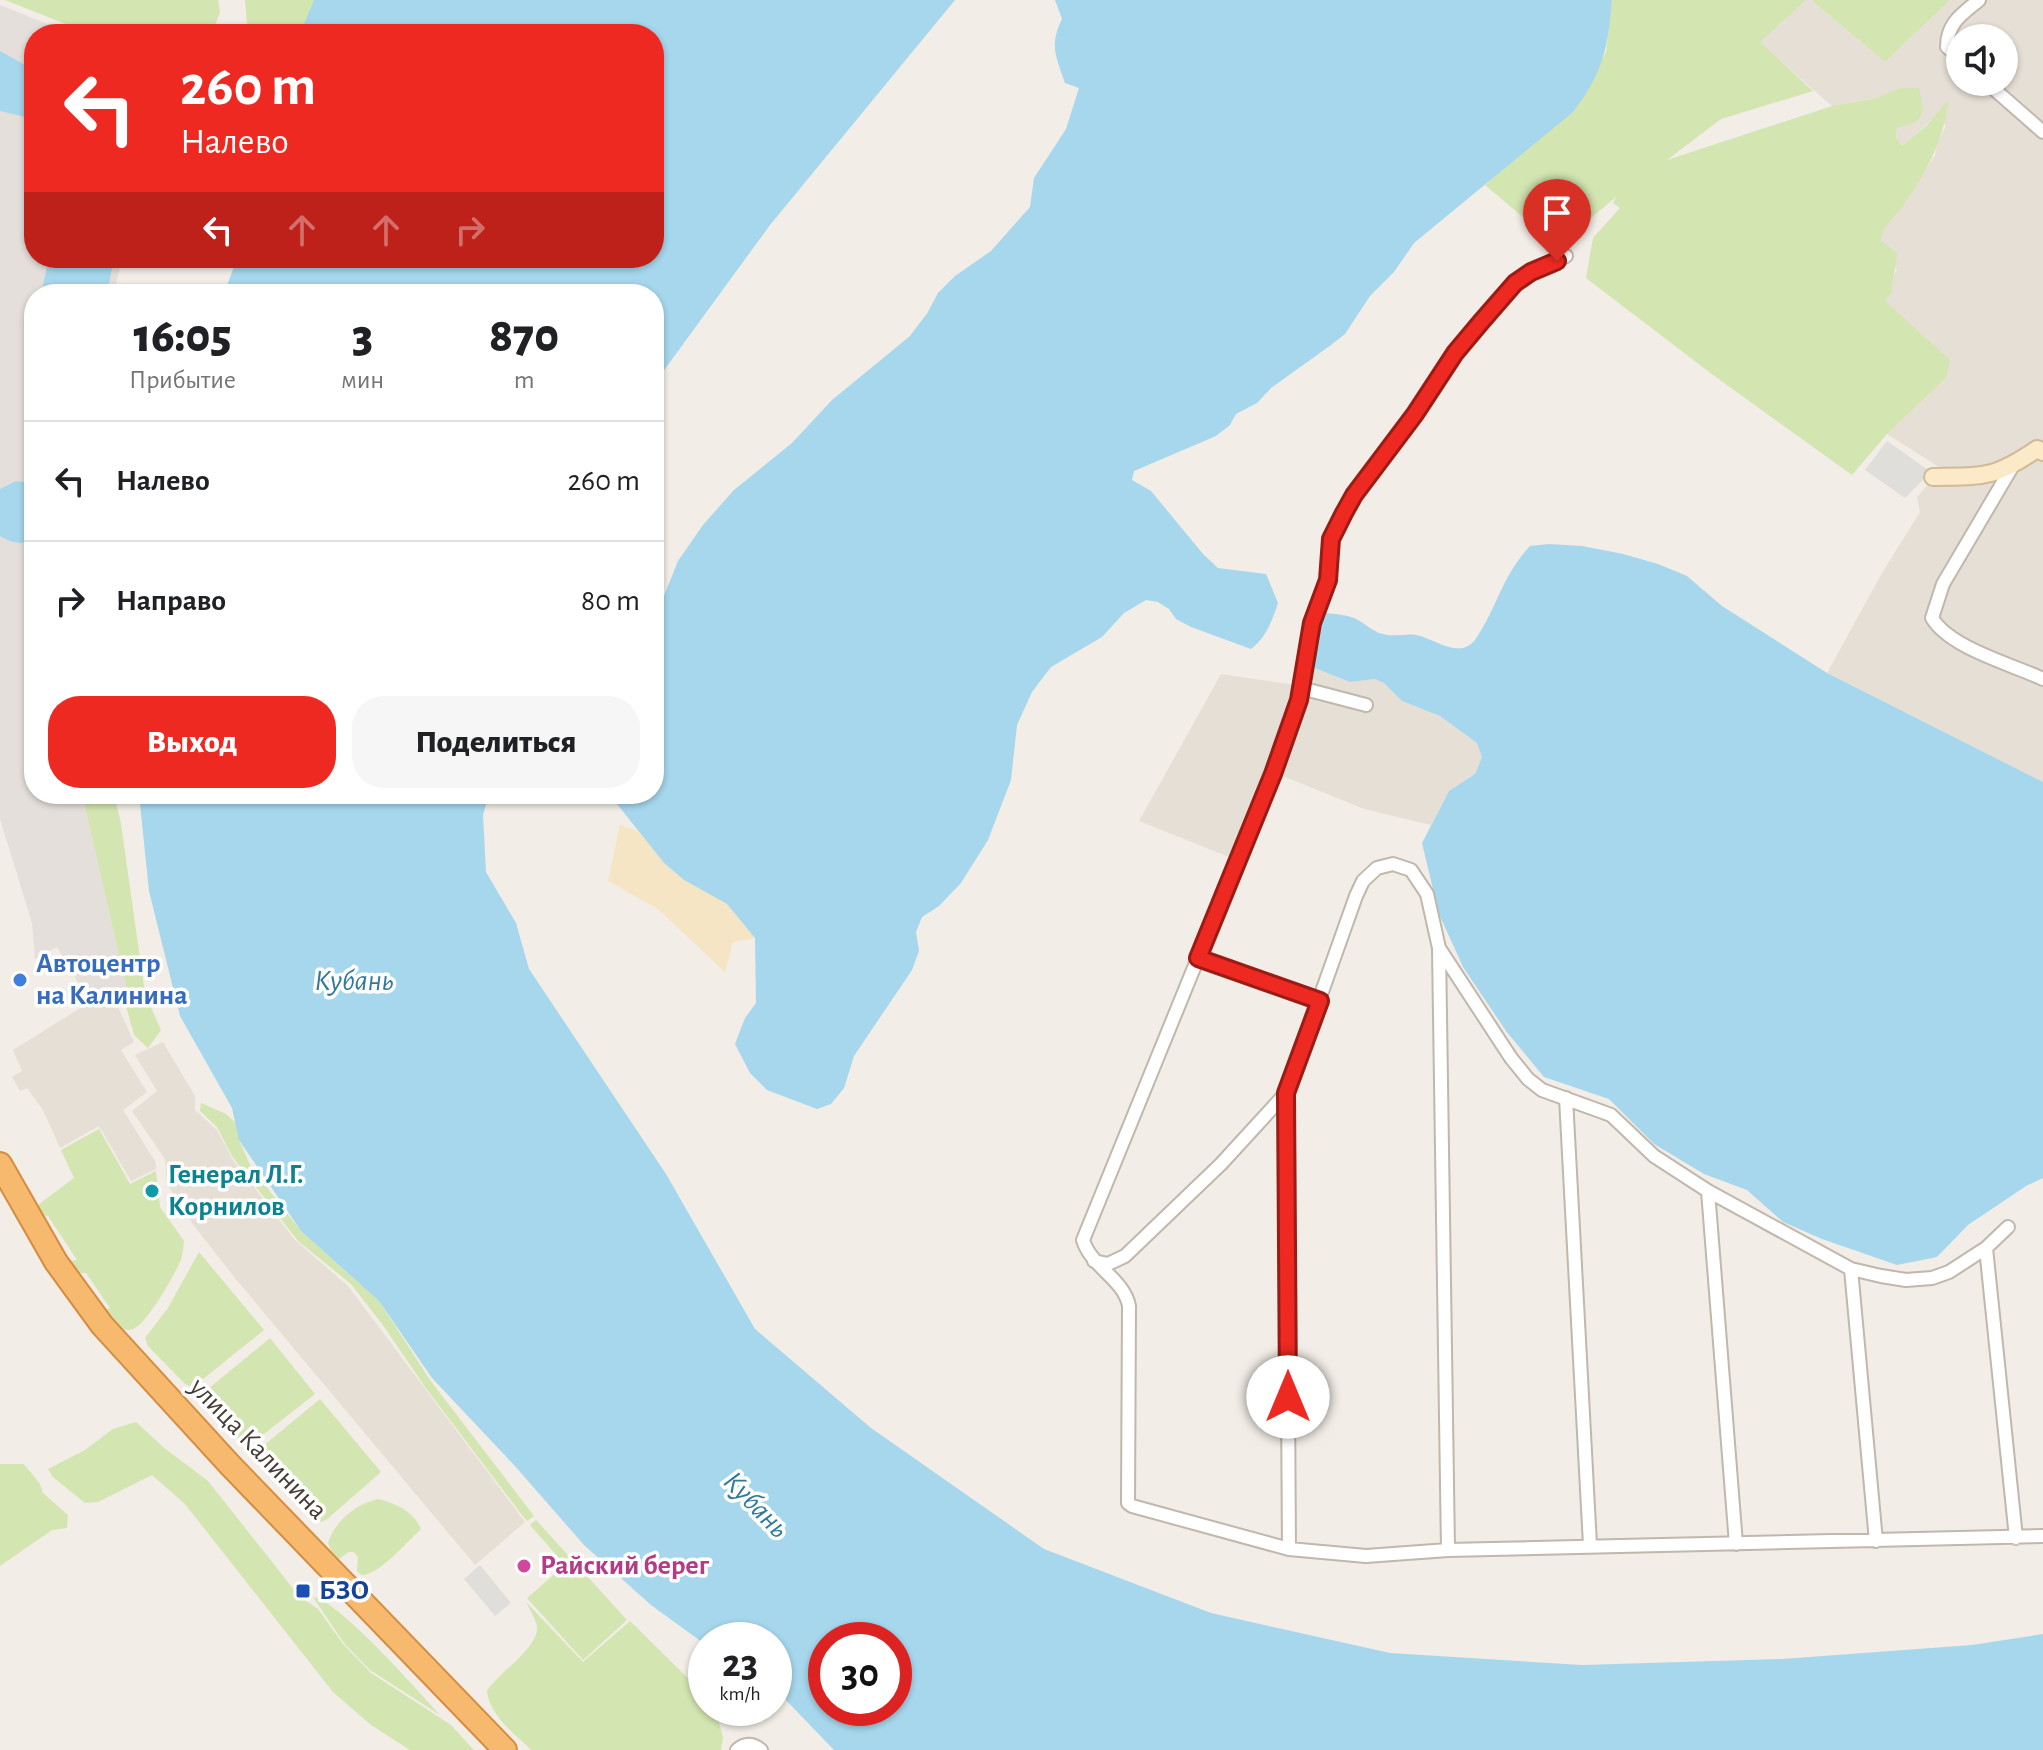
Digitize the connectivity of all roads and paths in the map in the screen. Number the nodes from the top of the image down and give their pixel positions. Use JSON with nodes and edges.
{"nodes":[{"id":1,"x":1979,"y":0,"type":"edge"},
{"id":2,"x":1952,"y":24,"type":"edge"},
{"id":3,"x":2002,"y":96,"type":"edge"},
{"id":4,"x":2043,"y":132,"type":"edge"},
{"id":5,"x":1566,"y":256,"type":"dead end"},
{"id":6,"x":2043,"y":452,"type":"edge"},
{"id":7,"x":2012,"y":467,"type":"junction"},
{"id":8,"x":1933,"y":477,"type":"dead end"},
{"id":9,"x":2043,"y":679,"type":"edge"},
{"id":10,"x":1301,"y":688,"type":"junction"},
{"id":11,"x":1366,"y":705,"type":"dead end"},
{"id":12,"x":1439,"y":948,"type":"junction"},
{"id":13,"x":1198,"y":958,"type":"junction"},
{"id":14,"x":1320,"y":1001,"type":"junction"},
{"id":15,"x":1286,"y":1093,"type":"junction"},
{"id":16,"x":1566,"y":1098,"type":"junction"},
{"id":17,"x":0,"y":1164,"type":"edge"},
{"id":18,"x":0,"y":1186,"type":"edge"},
{"id":19,"x":1708,"y":1191,"type":"junction"},
{"id":20,"x":2008,"y":1227,"type":"dead end"},
{"id":21,"x":1986,"y":1248,"type":"junction"},
{"id":22,"x":1094,"y":1261,"type":"junction"},
{"id":23,"x":1851,"y":1269,"type":"junction"},
{"id":24,"x":2043,"y":1536,"type":"edge"},
{"id":25,"x":2016,"y":1538,"type":"junction"},
{"id":26,"x":1876,"y":1541,"type":"junction"},
{"id":27,"x":1736,"y":1544,"type":"junction"},
{"id":28,"x":1590,"y":1545,"type":"junction"},
{"id":29,"x":1289,"y":1549,"type":"junction"},
{"id":30,"x":1448,"y":1550,"type":"junction"},
{"id":31,"x":487,"y":1750,"type":"edge"},
{"id":32,"x":505,"y":1750,"type":"edge"},
{"id":33,"x":737,"y":1750,"type":"edge"},
{"id":34,"x":761,"y":1750,"type":"edge"}],
"edges":[{"from":1,"to":2,"type":"street"},
{"from":3,"to":4,"type":"street"},
{"from":5,"to":10,"type":"street"},
{"from":6,"to":7,"type":"street"},
{"from":7,"to":8,"type":"street"},
{"from":7,"to":9,"type":"street"},
{"from":10,"to":11,"type":"street"},
{"from":10,"to":13,"type":"street"},
{"from":12,"to":14,"type":"street"},
{"from":12,"to":16,"type":"street"},
{"from":12,"to":30,"type":"street"},
{"from":13,"to":14,"type":"street"},
{"from":13,"to":22,"type":"street"},
{"from":14,"to":15,"type":"street"},
{"from":15,"to":22,"type":"street"},
{"from":15,"to":29,"type":"street"},
{"from":16,"to":19,"type":"street"},
{"from":16,"to":28,"type":"street"},
{"from":17,"to":32,"type":"highway","name":"улица Калинина"},
{"from":18,"to":31,"type":"highway","name":"улица Калинина"},
{"from":19,"to":23,"type":"street"},
{"from":19,"to":27,"type":"street"},
{"from":20,"to":21,"type":"street"},
{"from":21,"to":23,"type":"street"},
{"from":21,"to":25,"type":"street"},
{"from":22,"to":29,"type":"street"},
{"from":23,"to":26,"type":"street"},
{"from":24,"to":25,"type":"street"},
{"from":25,"to":26,"type":"street"},
{"from":26,"to":27,"type":"street"},
{"from":27,"to":28,"type":"street"},
{"from":28,"to":30,"type":"street"},
{"from":29,"to":30,"type":"street"},
{"from":33,"to":34,"type":"street"}]}
